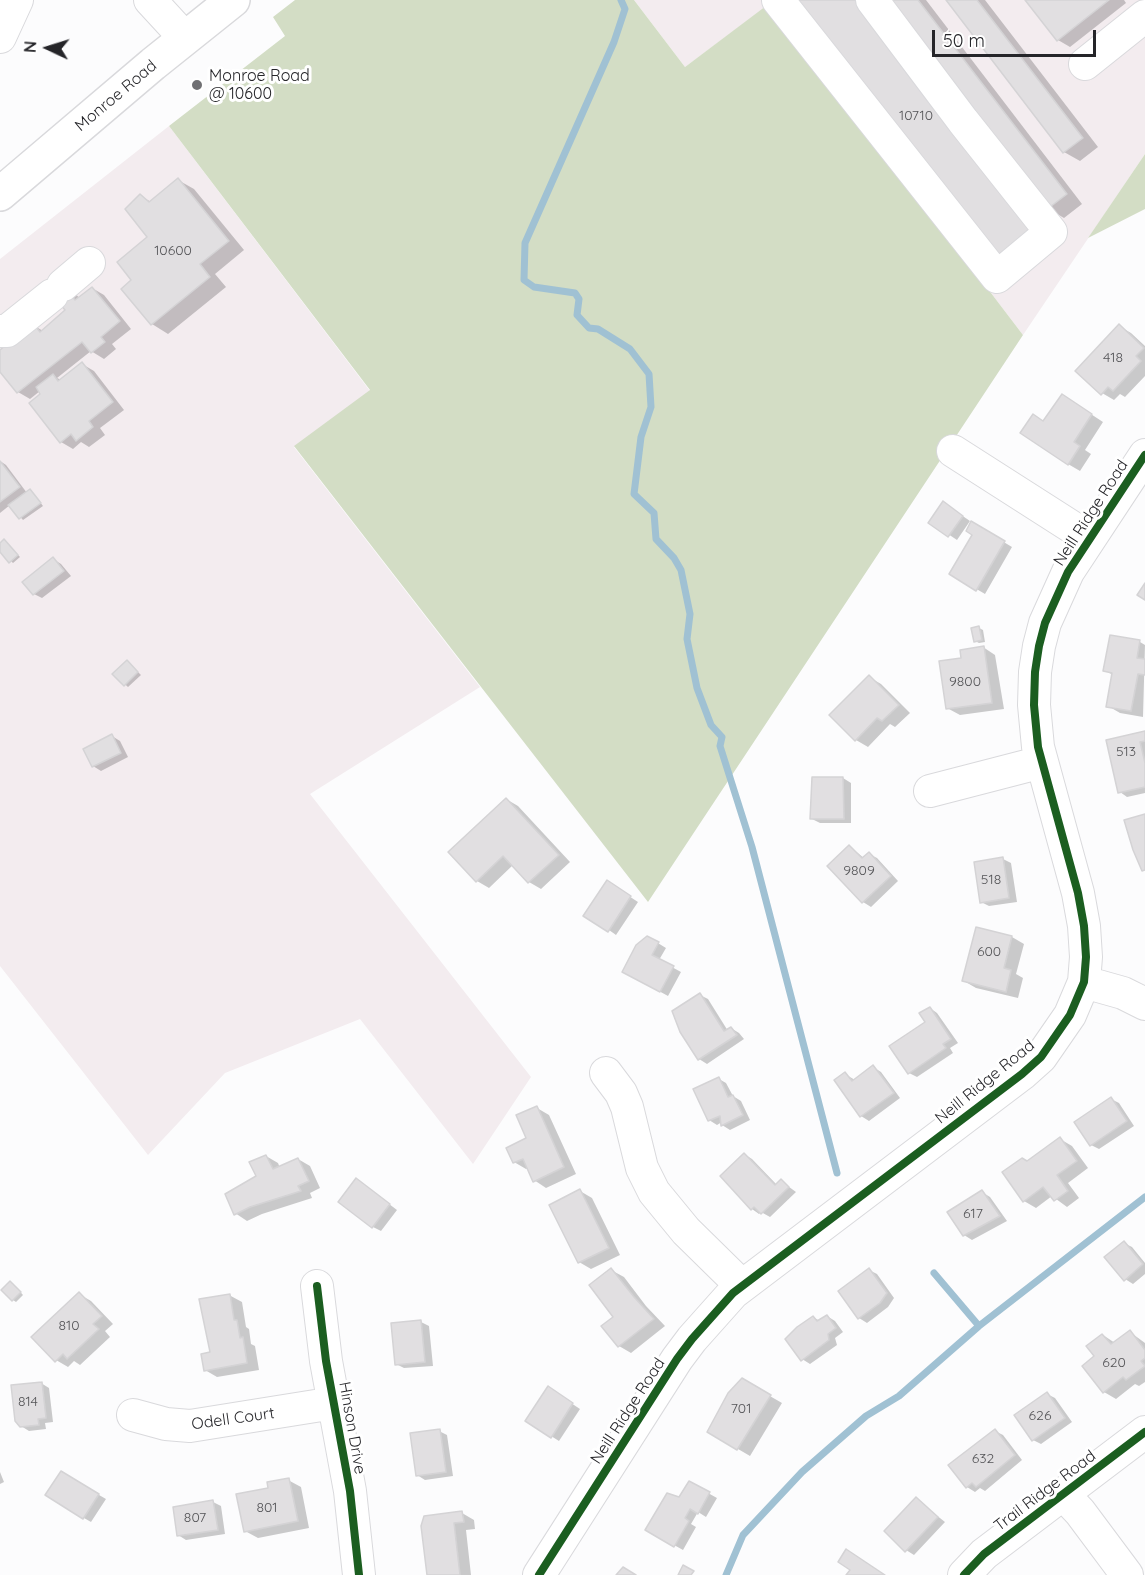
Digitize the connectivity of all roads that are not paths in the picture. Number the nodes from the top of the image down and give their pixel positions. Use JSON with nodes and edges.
{"nodes":[{"id":1,"x":17,"y":0,"type":"edge"},
{"id":2,"x":150,"y":0,"type":"edge"},
{"id":3,"x":233,"y":0,"type":"edge"},
{"id":4,"x":778,"y":0,"type":"edge"},
{"id":5,"x":872,"y":0,"type":"edge"},
{"id":6,"x":1145,"y":16,"type":"edge"},
{"id":7,"x":0,"y":37,"type":"edge"},
{"id":8,"x":185,"y":38,"type":"junction"},
{"id":9,"x":1085,"y":64,"type":"dead end"},
{"id":10,"x":0,"y":194,"type":"edge"},
{"id":11,"x":89,"y":263,"type":"dead end"},
{"id":12,"x":0,"y":332,"type":"edge"},
{"id":13,"x":953,"y":451,"type":"dead end"},
{"id":14,"x":1145,"y":455,"type":"edge"},
{"id":15,"x":1089,"y":538,"type":"junction"},
{"id":16,"x":1042,"y":762,"type":"junction"},
{"id":17,"x":930,"y":791,"type":"dead end"},
{"id":18,"x":1084,"y":982,"type":"junction"},
{"id":19,"x":1145,"y":1004,"type":"edge"},
{"id":20,"x":606,"y":1073,"type":"dead end"},
{"id":21,"x":317,"y":1286,"type":"dead end"},
{"id":22,"x":742,"y":1286,"type":"junction"},
{"id":23,"x":334,"y":1403,"type":"junction"},
{"id":24,"x":133,"y":1415,"type":"dead end"},
{"id":25,"x":1145,"y":1432,"type":"edge"},
{"id":26,"x":1064,"y":1494,"type":"junction"},
{"id":27,"x":359,"y":1575,"type":"edge"},
{"id":28,"x":539,"y":1575,"type":"edge"},
{"id":29,"x":964,"y":1575,"type":"edge"},
{"id":30,"x":1127,"y":1575,"type":"edge"}],
"edges":[{"from":1,"to":7,"type":"street"},
{"from":2,"to":8,"type":"street"},
{"from":3,"to":8,"type":"main road","name":"Monroe Road"},
{"from":4,"to":5,"type":"street"},
{"from":6,"to":9,"type":"street"},
{"from":8,"to":10,"type":"main road","name":"Monroe Road"},
{"from":11,"to":12,"type":"street"},
{"from":13,"to":15,"type":"street"},
{"from":14,"to":15,"type":"street","name":"Neill Ridge Road"},
{"from":15,"to":16,"type":"street","name":"Neill Ridge Road"},
{"from":16,"to":17,"type":"street"},
{"from":16,"to":18,"type":"street","name":"Neill Ridge Road"},
{"from":18,"to":19,"type":"street"},
{"from":18,"to":22,"type":"street","name":"Neill Ridge Road"},
{"from":20,"to":22,"type":"street"},
{"from":21,"to":23,"type":"street","name":"Hinson Drive"},
{"from":22,"to":28,"type":"street","name":"Neill Ridge Road"},
{"from":23,"to":24,"type":"street","name":"Odell Court"},
{"from":23,"to":27,"type":"street","name":"Hinson Drive"},
{"from":25,"to":26,"type":"street","name":"Trail Ridge Road"},
{"from":26,"to":29,"type":"street","name":"Trail Ridge Road"},
{"from":26,"to":30,"type":"street"}]}
